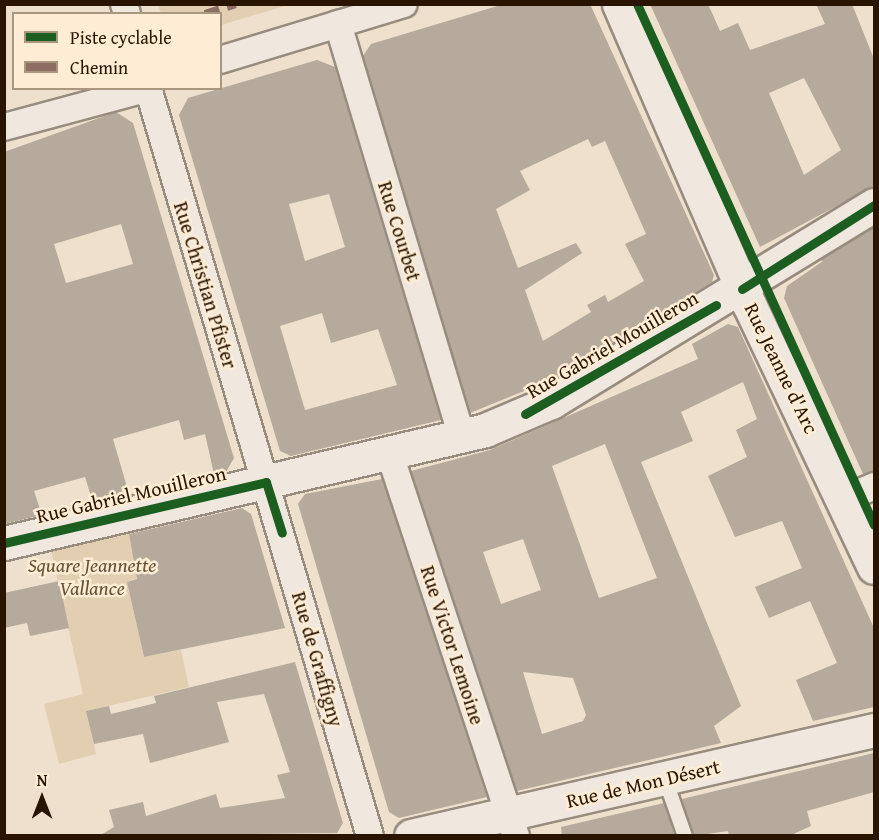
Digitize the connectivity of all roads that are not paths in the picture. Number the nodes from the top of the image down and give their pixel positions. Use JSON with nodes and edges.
{"nodes":[{"id":1,"x":404,"y":4,"type":"edge"},
{"id":2,"x":619,"y":4,"type":"edge"},
{"id":3,"x":338,"y":24,"type":"junction"},
{"id":4,"x":222,"y":59,"type":"edge"},
{"id":5,"x":144,"y":90,"type":"edge"},
{"id":6,"x":148,"y":90,"type":"edge"},
{"id":7,"x":4,"y":127,"type":"edge"},
{"id":8,"x":874,"y":205,"type":"edge"},
{"id":9,"x":742,"y":289,"type":"junction"},
{"id":10,"x":462,"y":438,"type":"junction"},
{"id":11,"x":390,"y":455,"type":"junction"},
{"id":12,"x":266,"y":482,"type":"junction"},
{"id":13,"x":864,"y":491,"type":"edge"},
{"id":14,"x":4,"y":543,"type":"edge"},
{"id":15,"x":874,"y":567,"type":"edge"},
{"id":16,"x":874,"y":730,"type":"edge"},
{"id":17,"x":665,"y":779,"type":"junction"},
{"id":18,"x":512,"y":825,"type":"edge"},
{"id":19,"x":370,"y":836,"type":"edge"},
{"id":20,"x":411,"y":836,"type":"edge"},
{"id":21,"x":686,"y":836,"type":"edge"}],
"edges":[{"from":1,"to":3,"type":"street"},
{"from":2,"to":9,"type":"main road","name":"Rue Jeanne d'Arc"},
{"from":3,"to":4,"type":"street"},
{"from":3,"to":10,"type":"street","name":"Rue Courbet"},
{"from":5,"to":7,"type":"street"},
{"from":6,"to":12,"type":"street","name":"Rue Christian Pfister"},
{"from":8,"to":9,"type":"main road","name":"Rue Gabriel Mouilleron"},
{"from":9,"to":10,"type":"main road","name":"Rue Gabriel Mouilleron"},
{"from":9,"to":13,"type":"main road","name":"Rue Jeanne d'Arc"},
{"from":10,"to":11,"type":"main road","name":"Rue Gabriel Mouilleron"},
{"from":11,"to":12,"type":"main road","name":"Rue Gabriel Mouilleron"},
{"from":11,"to":18,"type":"street","name":"Rue Victor Lemoine"},
{"from":12,"to":14,"type":"main road","name":"Rue Gabriel Mouilleron"},
{"from":12,"to":19,"type":"street","name":"Rue de Graffigny"},
{"from":13,"to":15,"type":"main road","name":"Rue Jeanne d'Arc"},
{"from":16,"to":17,"type":"main road","name":"Rue de Mon Désert"},
{"from":17,"to":18,"type":"main road","name":"Rue de Mon Désert"},
{"from":17,"to":21,"type":"lane"},
{"from":18,"to":20,"type":"main road","name":"Rue de Mon Désert"}]}
